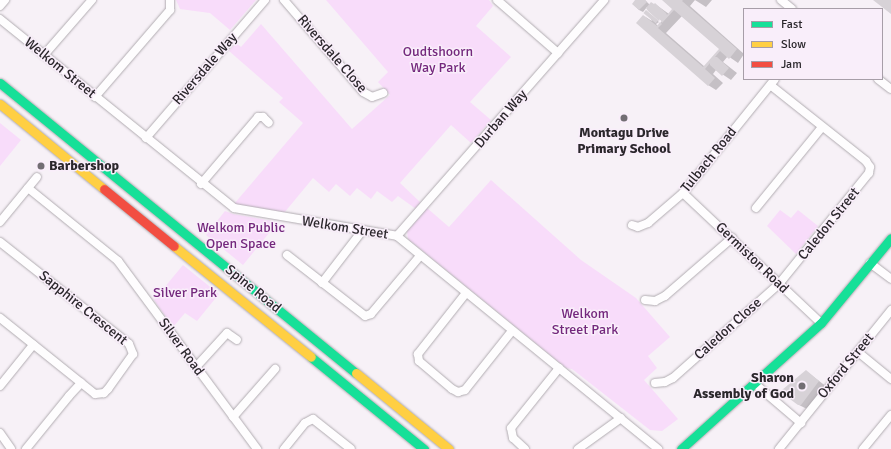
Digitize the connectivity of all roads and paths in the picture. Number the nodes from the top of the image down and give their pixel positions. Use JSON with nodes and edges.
{"nodes":[{"id":1,"x":5,"y":0,"type":"edge"},
{"id":2,"x":92,"y":0,"type":"edge"},
{"id":3,"x":170,"y":0,"type":"edge"},
{"id":4,"x":265,"y":0,"type":"edge"},
{"id":5,"x":284,"y":0,"type":"edge"},
{"id":6,"x":497,"y":0,"type":"edge"},
{"id":7,"x":604,"y":0,"type":"edge"},
{"id":8,"x":781,"y":0,"type":"edge"},
{"id":9,"x":0,"y":6,"type":"edge"},
{"id":10,"x":791,"y":8,"type":"edge"},
{"id":11,"x":0,"y":19,"type":"edge"},
{"id":12,"x":558,"y":53,"type":"junction"},
{"id":13,"x":44,"y":55,"type":"junction"},
{"id":14,"x":879,"y":80,"type":"edge"},
{"id":15,"x":773,"y":82,"type":"edge"},
{"id":16,"x":0,"y":83,"type":"edge"},
{"id":17,"x":891,"y":89,"type":"edge"},
{"id":18,"x":383,"y":93,"type":"dead end"},
{"id":19,"x":95,"y":97,"type":"junction"},
{"id":20,"x":0,"y":104,"type":"edge"},
{"id":21,"x":269,"y":123,"type":"dead end"},
{"id":22,"x":822,"y":127,"type":"junction"},
{"id":23,"x":146,"y":138,"type":"junction"},
{"id":24,"x":37,"y":176,"type":"dead end"},
{"id":25,"x":202,"y":184,"type":"junction"},
{"id":26,"x":28,"y":188,"type":"junction"},
{"id":27,"x":683,"y":193,"type":"junction"},
{"id":28,"x":756,"y":208,"type":"dead end"},
{"id":29,"x":0,"y":222,"type":"edge"},
{"id":30,"x":632,"y":225,"type":"dead end"},
{"id":31,"x":362,"y":231,"type":"junction"},
{"id":32,"x":397,"y":236,"type":"junction"},
{"id":33,"x":732,"y":238,"type":"junction"},
{"id":34,"x":891,"y":238,"type":"edge"},
{"id":35,"x":0,"y":242,"type":"edge"},
{"id":36,"x":287,"y":255,"type":"dead end"},
{"id":37,"x":420,"y":256,"type":"junction"},
{"id":38,"x":870,"y":263,"type":"junction"},
{"id":39,"x":891,"y":280,"type":"edge"},
{"id":40,"x":322,"y":283,"type":"junction"},
{"id":41,"x":779,"y":284,"type":"junction"},
{"id":42,"x":466,"y":293,"type":"junction"},
{"id":43,"x":645,"y":300,"type":"dead end"},
{"id":44,"x":891,"y":310,"type":"edge"},
{"id":45,"x":0,"y":318,"type":"edge"},
{"id":46,"x":821,"y":323,"type":"junction"},
{"id":47,"x":512,"y":331,"type":"junction"},
{"id":48,"x":237,"y":340,"type":"dead end"},
{"id":49,"x":33,"y":345,"type":"junction"},
{"id":50,"x":858,"y":352,"type":"junction"},
{"id":51,"x":196,"y":368,"type":"junction"},
{"id":52,"x":559,"y":368,"type":"junction"},
{"id":53,"x":275,"y":369,"type":"dead end"},
{"id":54,"x":891,"y":379,"type":"edge"},
{"id":55,"x":81,"y":383,"type":"junction"},
{"id":56,"x":655,"y":383,"type":"dead end"},
{"id":57,"x":754,"y":383,"type":"junction"},
{"id":58,"x":0,"y":386,"type":"edge"},
{"id":59,"x":891,"y":415,"type":"edge"},
{"id":60,"x":233,"y":417,"type":"junction"},
{"id":61,"x":621,"y":418,"type":"junction"},
{"id":62,"x":801,"y":423,"type":"junction"},
{"id":63,"x":0,"y":433,"type":"edge"},
{"id":64,"x":684,"y":446,"type":"edge"},
{"id":65,"x":11,"y":449,"type":"edge"},
{"id":66,"x":26,"y":449,"type":"edge"},
{"id":67,"x":257,"y":449,"type":"edge"},
{"id":68,"x":284,"y":449,"type":"edge"},
{"id":69,"x":351,"y":449,"type":"edge"},
{"id":70,"x":424,"y":449,"type":"edge"},
{"id":71,"x":450,"y":449,"type":"edge"},
{"id":72,"x":525,"y":449,"type":"edge"},
{"id":73,"x":578,"y":449,"type":"edge"},
{"id":74,"x":658,"y":449,"type":"edge"},
{"id":75,"x":671,"y":449,"type":"edge"},
{"id":76,"x":779,"y":449,"type":"edge"},
{"id":77,"x":863,"y":449,"type":"edge"}],
"edges":[{"from":1,"to":9,"type":"street"},
{"from":2,"to":13,"type":"street"},
{"from":3,"to":19,"type":"street"},
{"from":4,"to":23,"type":"street","name":"Riversdale Way"},
{"from":5,"to":18,"type":"street","name":"Riversdale Close"},
{"from":6,"to":12,"type":"street"},
{"from":7,"to":12,"type":"street","name":"Durban Way"},
{"from":8,"to":10,"type":"street"},
{"from":11,"to":13,"type":"street","name":"Welkom Street"},
{"from":12,"to":32,"type":"street","name":"Durban Way"},
{"from":13,"to":19,"type":"street","name":"Welkom Street"},
{"from":14,"to":17,"type":"street"},
{"from":15,"to":22,"type":"street"},
{"from":15,"to":27,"type":"street","name":"Tulbach Road"},
{"from":16,"to":71,"type":"main road","name":"Spine Road"},
{"from":19,"to":23,"type":"street","name":"Welkom Street"},
{"from":20,"to":70,"type":"main road","name":"Spine Road"},
{"from":21,"to":25,"type":"street"},
{"from":22,"to":28,"type":"street"},
{"from":22,"to":41,"type":"street","name":"Caledon Street"},
{"from":23,"to":25,"type":"street","name":"Welkom Street"},
{"from":24,"to":26,"type":"street"},
{"from":25,"to":31,"type":"street","name":"Welkom Street"},
{"from":26,"to":29,"type":"street"},
{"from":26,"to":51,"type":"street","name":"Silver Road"},
{"from":27,"to":30,"type":"street","name":"Tulbach Road"},
{"from":27,"to":33,"type":"street","name":"Germiston Road"},
{"from":31,"to":32,"type":"street","name":"Welkom Street"},
{"from":31,"to":40,"type":"street"},
{"from":32,"to":37,"type":"street","name":"Welkom Street"},
{"from":33,"to":41,"type":"street","name":"Germiston Road"},
{"from":33,"to":43,"type":"street"},
{"from":34,"to":38,"type":"main road"},
{"from":35,"to":55,"type":"street","name":"Sapphire Crescent"},
{"from":36,"to":40,"type":"street"},
{"from":37,"to":40,"type":"street"},
{"from":37,"to":42,"type":"street","name":"Welkom Street"},
{"from":38,"to":39,"type":"street"},
{"from":38,"to":46,"type":"main road"},
{"from":41,"to":46,"type":"street","name":"Germiston Road"},
{"from":41,"to":56,"type":"street","name":"Caledon Close"},
{"from":42,"to":47,"type":"street","name":"Welkom Street"},
{"from":42,"to":47,"type":"street"},
{"from":44,"to":50,"type":"street","name":"Oxford Street"},
{"from":45,"to":49,"type":"street","name":"Sapphire Crescent"},
{"from":46,"to":57,"type":"main road"},
{"from":47,"to":52,"type":"street","name":"Welkom Street"},
{"from":48,"to":51,"type":"street"},
{"from":49,"to":55,"type":"street","name":"Sapphire Crescent"},
{"from":49,"to":58,"type":"street"},
{"from":50,"to":54,"type":"street"},
{"from":50,"to":62,"type":"street","name":"Oxford Street"},
{"from":51,"to":60,"type":"street","name":"Silver Road"},
{"from":52,"to":61,"type":"street","name":"Welkom Street"},
{"from":52,"to":72,"type":"street"},
{"from":53,"to":60,"type":"street"},
{"from":55,"to":66,"type":"street"},
{"from":57,"to":62,"type":"street"},
{"from":57,"to":64,"type":"main road"},
{"from":59,"to":77,"type":"street"},
{"from":60,"to":67,"type":"street","name":"Silver Road"},
{"from":61,"to":73,"type":"street"},
{"from":61,"to":74,"type":"street","name":"Welkom Street"},
{"from":62,"to":76,"type":"street","name":"Oxford Street"},
{"from":63,"to":65,"type":"street"},
{"from":64,"to":75,"type":"main road"},
{"from":68,"to":69,"type":"street"}]}
